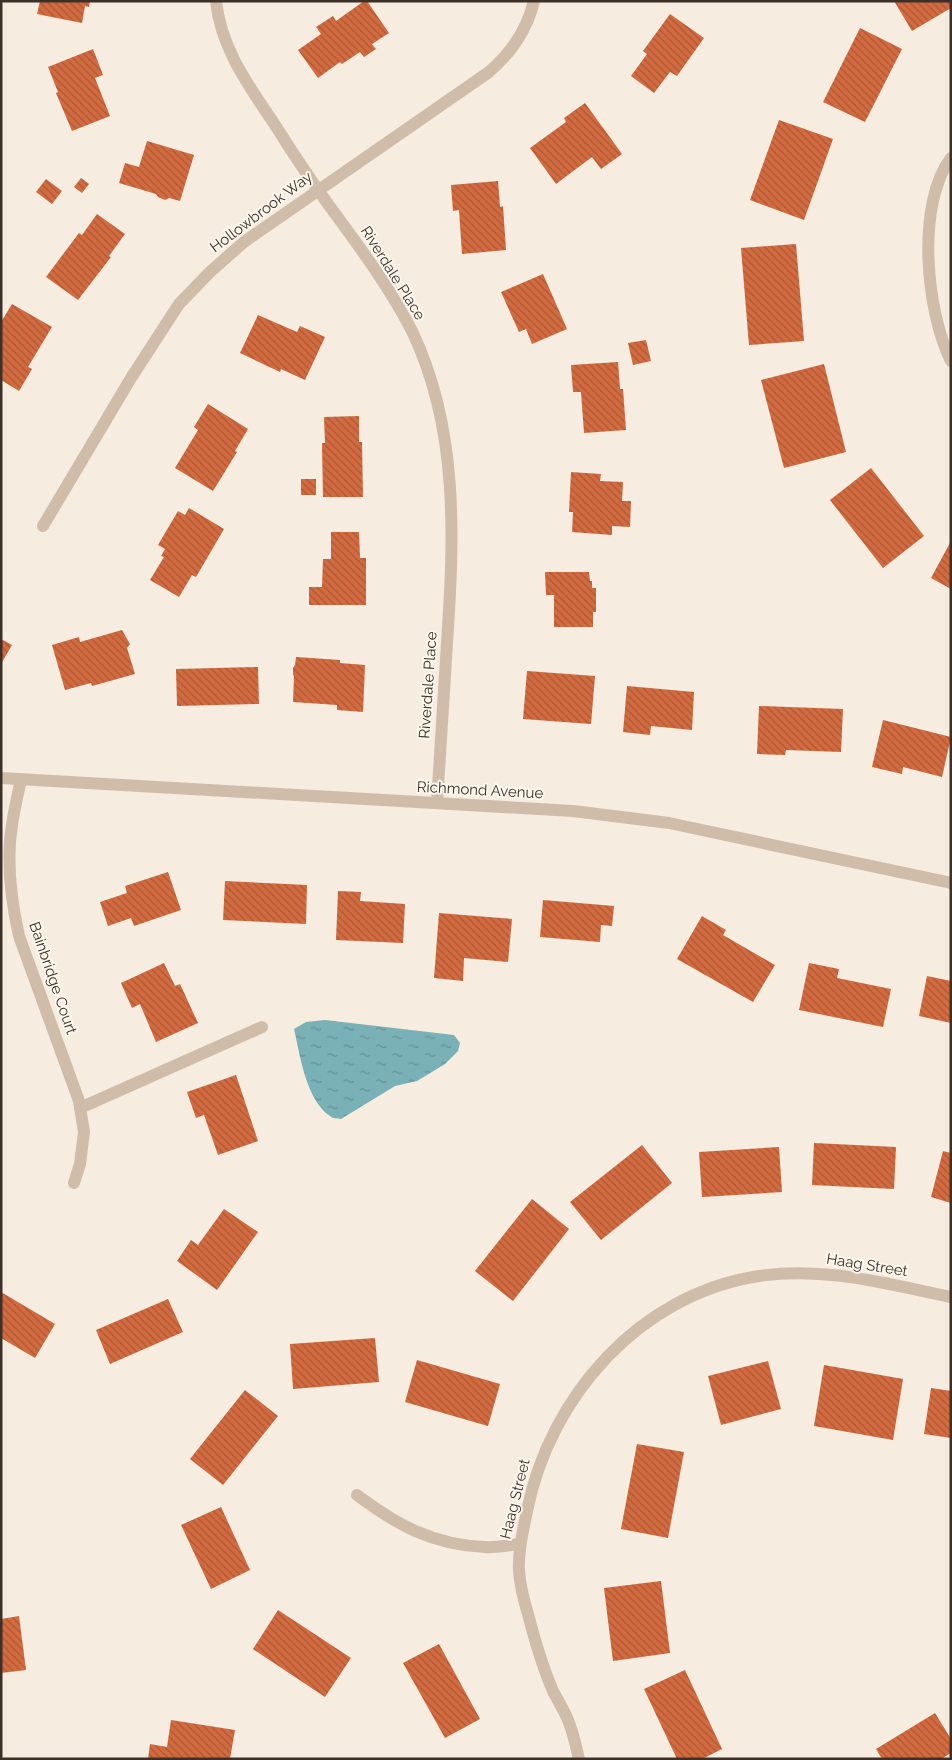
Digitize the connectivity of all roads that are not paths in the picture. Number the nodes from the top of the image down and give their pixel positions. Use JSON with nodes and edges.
{"nodes":[{"id":1,"x":216,"y":1,"type":"edge"},
{"id":2,"x":534,"y":1,"type":"edge"},
{"id":3,"x":951,"y":158,"type":"edge"},
{"id":4,"x":318,"y":190,"type":"junction"},
{"id":5,"x":951,"y":361,"type":"edge"},
{"id":6,"x":43,"y":526,"type":"dead end"},
{"id":7,"x":1,"y":778,"type":"edge"},
{"id":8,"x":21,"y":779,"type":"junction"},
{"id":9,"x":437,"y":804,"type":"junction"},
{"id":10,"x":951,"y":883,"type":"edge"},
{"id":11,"x":262,"y":1027,"type":"dead end"},
{"id":12,"x":80,"y":1108,"type":"junction"},
{"id":13,"x":74,"y":1183,"type":"dead end"},
{"id":14,"x":951,"y":1296,"type":"edge"},
{"id":15,"x":357,"y":1495,"type":"dead end"},
{"id":16,"x":520,"y":1544,"type":"junction"},
{"id":17,"x":579,"y":1759,"type":"edge"}],
"edges":[{"from":1,"to":4,"type":"street","name":"Riverdale Place"},
{"from":2,"to":4,"type":"street","name":"Hollowbrook Way"},
{"from":3,"to":5,"type":"street"},
{"from":4,"to":6,"type":"street","name":"Hollowbrook Way"},
{"from":4,"to":9,"type":"street","name":"Riverdale Place"},
{"from":7,"to":8,"type":"street","name":"Richmond Avenue"},
{"from":8,"to":9,"type":"street","name":"Richmond Avenue"},
{"from":8,"to":12,"type":"street","name":"Bainbridge Court"},
{"from":9,"to":10,"type":"street","name":"Richmond Avenue"},
{"from":11,"to":12,"type":"street"},
{"from":12,"to":13,"type":"street","name":"Bainbridge Court"},
{"from":14,"to":16,"type":"street","name":"Haag Street"},
{"from":15,"to":16,"type":"street"},
{"from":16,"to":17,"type":"street","name":"Haag Street"}]}
